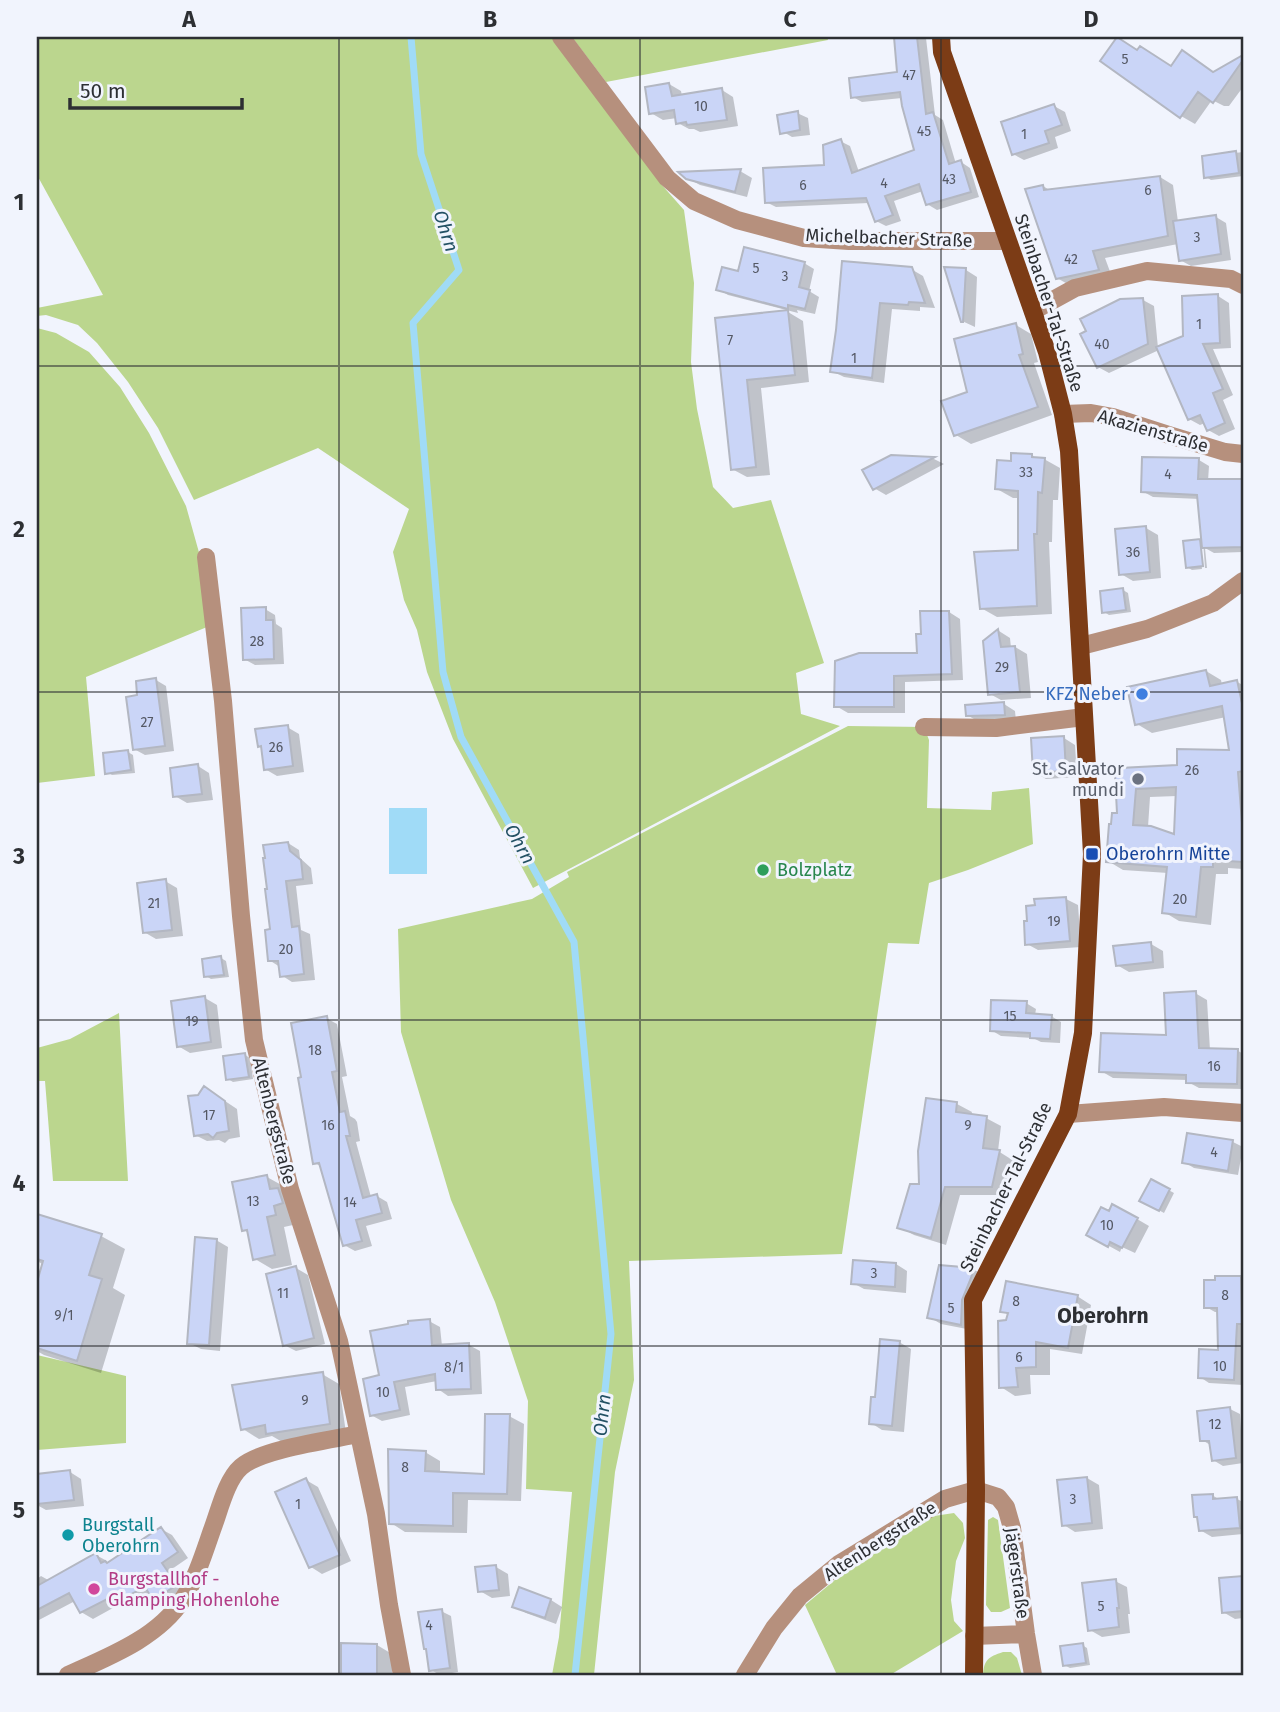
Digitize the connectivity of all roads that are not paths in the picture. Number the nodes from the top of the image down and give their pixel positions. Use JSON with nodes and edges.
{"nodes":[{"id":1,"x":561,"y":37,"type":"edge"},
{"id":2,"x":941,"y":37,"type":"edge"},
{"id":3,"x":1007,"y":241,"type":"junction"},
{"id":4,"x":1243,"y":285,"type":"edge"},
{"id":5,"x":1033,"y":311,"type":"junction"},
{"id":6,"x":1063,"y":414,"type":"junction"},
{"id":7,"x":1243,"y":454,"type":"edge"},
{"id":8,"x":206,"y":557,"type":"dead end"},
{"id":9,"x":1243,"y":581,"type":"edge"},
{"id":10,"x":1081,"y":646,"type":"junction"},
{"id":11,"x":1084,"y":717,"type":"junction"},
{"id":12,"x":924,"y":727,"type":"dead end"},
{"id":13,"x":1068,"y":1114,"type":"junction"},
{"id":14,"x":1243,"y":1114,"type":"edge"},
{"id":15,"x":359,"y":1434,"type":"junction"},
{"id":16,"x":976,"y":1490,"type":"junction"},
{"id":17,"x":1026,"y":1634,"type":"junction"},
{"id":18,"x":974,"y":1636,"type":"junction"},
{"id":19,"x":68,"y":1675,"type":"edge"},
{"id":20,"x":402,"y":1675,"type":"edge"},
{"id":21,"x":745,"y":1675,"type":"edge"},
{"id":22,"x":974,"y":1675,"type":"edge"},
{"id":23,"x":1033,"y":1675,"type":"edge"}],
"edges":[{"from":1,"to":3,"type":"street","name":"Michelbacher Straße"},
{"from":2,"to":3,"type":"main road","name":"Steinbacher-Tal-Straße"},
{"from":3,"to":5,"type":"main road","name":"Steinbacher-Tal-Straße"},
{"from":4,"to":5,"type":"street"},
{"from":5,"to":6,"type":"main road","name":"Steinbacher-Tal-Straße"},
{"from":6,"to":7,"type":"street","name":"Akazienstraße"},
{"from":6,"to":10,"type":"main road","name":"Steinbacher-Tal-Straße"},
{"from":8,"to":15,"type":"street","name":"Altenbergstraße"},
{"from":9,"to":10,"type":"street"},
{"from":10,"to":11,"type":"main road","name":"Steinbacher-Tal-Straße"},
{"from":11,"to":12,"type":"street"},
{"from":11,"to":13,"type":"main road","name":"Steinbacher-Tal-Straße"},
{"from":13,"to":14,"type":"street"},
{"from":13,"to":16,"type":"main road","name":"Steinbacher-Tal-Straße"},
{"from":15,"to":19,"type":"street"},
{"from":15,"to":20,"type":"street","name":"Altenbergstraße"},
{"from":16,"to":17,"type":"street","name":"Jägerstraße"},
{"from":16,"to":18,"type":"main road","name":"Steinbacher-Tal-Straße"},
{"from":16,"to":21,"type":"street","name":"Altenbergstraße"},
{"from":17,"to":18,"type":"street","name":"Jägerstraße"},
{"from":17,"to":23,"type":"street","name":"Jägerstraße"},
{"from":18,"to":22,"type":"main road","name":"Steinbacher-Tal-Straße"}]}
